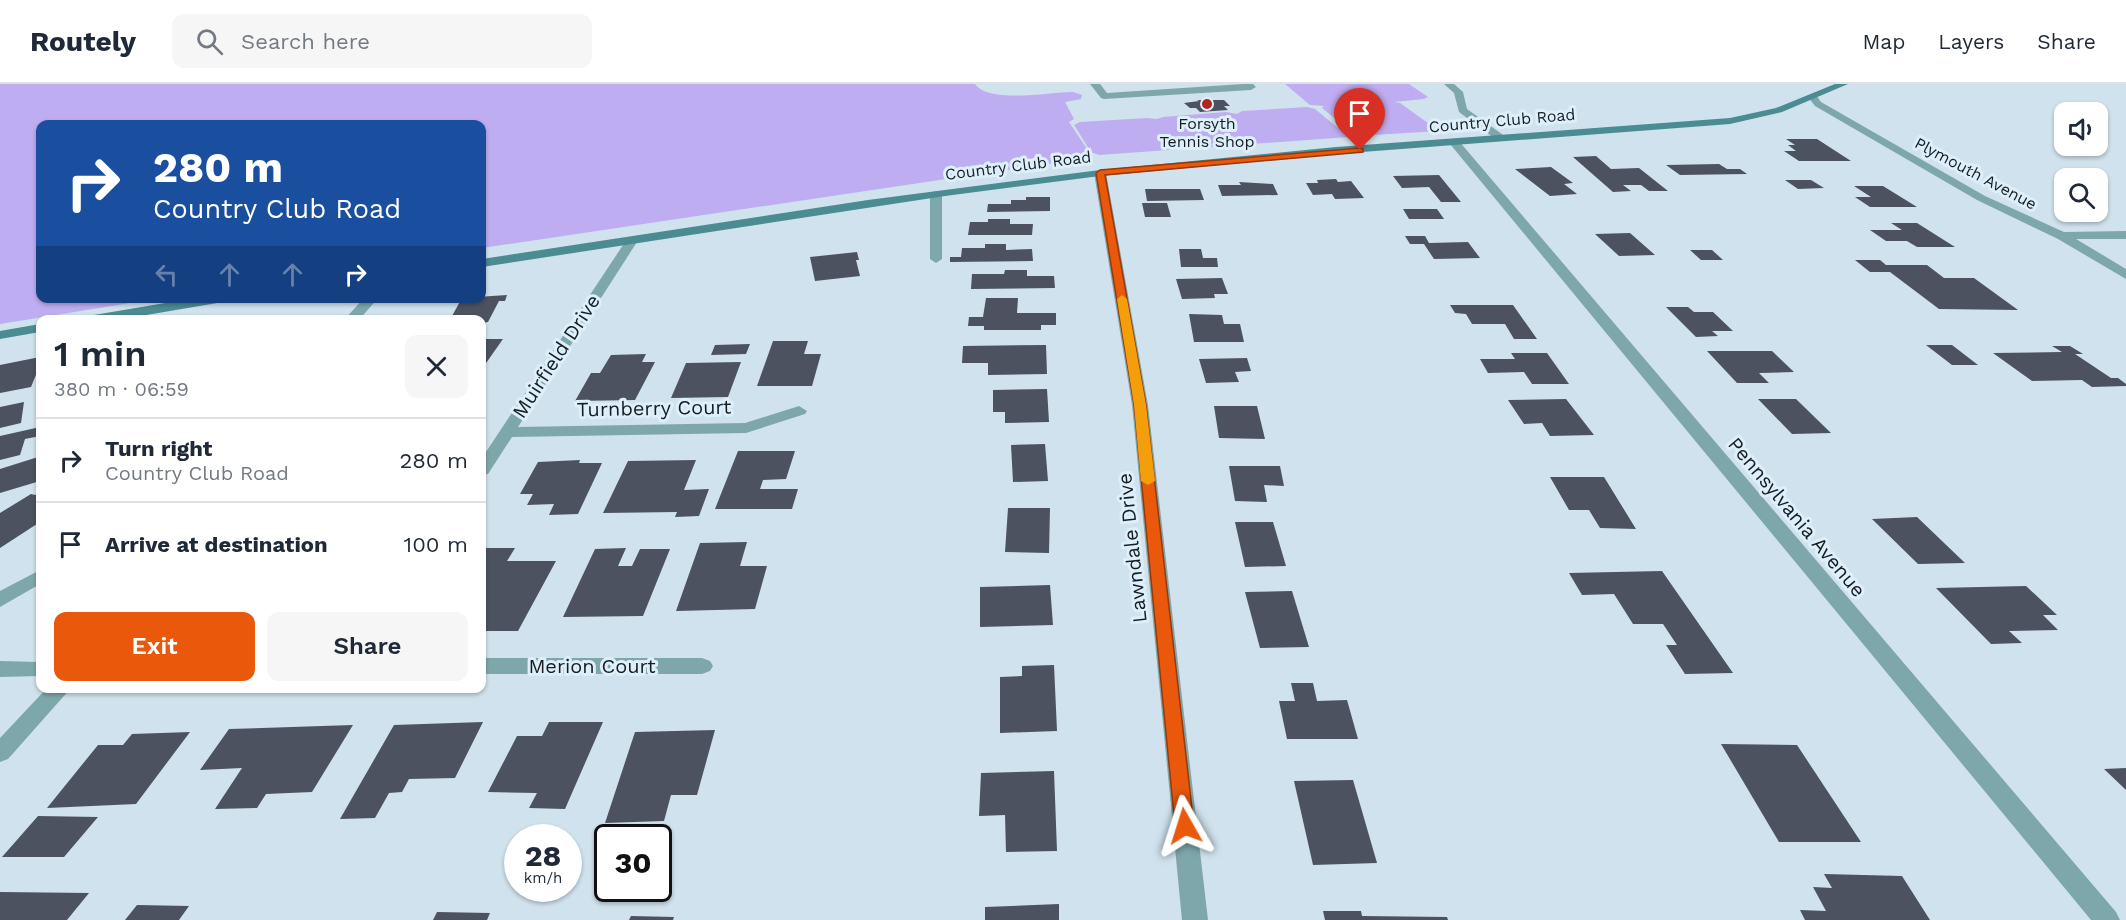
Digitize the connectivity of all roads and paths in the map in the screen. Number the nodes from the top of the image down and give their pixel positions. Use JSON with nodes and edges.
{"nodes":[{"id":1,"x":1095,"y":84,"type":"edge"},
{"id":2,"x":1248,"y":84,"type":"edge"},
{"id":3,"x":1844,"y":84,"type":"edge"},
{"id":4,"x":1452,"y":85,"type":"edge"},
{"id":5,"x":1813,"y":97,"type":"junction"},
{"id":6,"x":1502,"y":138,"type":"junction"},
{"id":7,"x":1454,"y":142,"type":"junction"},
{"id":8,"x":1100,"y":173,"type":"junction"},
{"id":9,"x":936,"y":194,"type":"junction"},
{"id":10,"x":2126,"y":235,"type":"edge"},
{"id":11,"x":2062,"y":236,"type":"junction"},
{"id":12,"x":631,"y":242,"type":"junction"},
{"id":13,"x":936,"y":259,"type":"dead end"},
{"id":14,"x":486,"y":262,"type":"edge"},
{"id":15,"x":2126,"y":275,"type":"edge"},
{"id":16,"x":192,"y":303,"type":"edge"},
{"id":17,"x":367,"y":303,"type":"edge"},
{"id":18,"x":119,"y":315,"type":"edge"},
{"id":19,"x":356,"y":315,"type":"edge"},
{"id":20,"x":36,"y":329,"type":"edge"},
{"id":21,"x":0,"y":335,"type":"edge"},
{"id":22,"x":799,"y":411,"type":"dead end"},
{"id":23,"x":507,"y":432,"type":"junction"},
{"id":24,"x":486,"y":464,"type":"edge"},
{"id":25,"x":36,"y":578,"type":"edge"},
{"id":26,"x":0,"y":600,"type":"edge"},
{"id":27,"x":486,"y":666,"type":"edge"},
{"id":28,"x":702,"y":666,"type":"dead end"},
{"id":29,"x":0,"y":669,"type":"edge"},
{"id":30,"x":36,"y":669,"type":"edge"},
{"id":31,"x":55,"y":693,"type":"edge"},
{"id":32,"x":0,"y":753,"type":"edge"},
{"id":33,"x":1195,"y":920,"type":"edge"},
{"id":34,"x":2107,"y":920,"type":"edge"}],
"edges":[{"from":1,"to":2,"type":"street"},
{"from":3,"to":5,"type":"main road","name":"Country Club Road"},
{"from":4,"to":6,"type":"street"},
{"from":5,"to":6,"type":"main road","name":"Country Club Road"},
{"from":5,"to":11,"type":"street","name":"Plymouth Avenue"},
{"from":6,"to":7,"type":"main road","name":"Country Club Road"},
{"from":7,"to":8,"type":"main road","name":"Country Club Road"},
{"from":7,"to":34,"type":"street","name":"Pennsylvania Avenue"},
{"from":8,"to":9,"type":"main road","name":"Country Club Road"},
{"from":8,"to":33,"type":"street","name":"Lawndale Drive"},
{"from":9,"to":12,"type":"main road","name":"Country Club Road"},
{"from":9,"to":13,"type":"street"},
{"from":10,"to":11,"type":"street"},
{"from":11,"to":15,"type":"street","name":"Plymouth Avenue"},
{"from":12,"to":14,"type":"main road","name":"Country Club Road"},
{"from":12,"to":23,"type":"street","name":"Muirfield Drive"},
{"from":16,"to":18,"type":"main road"},
{"from":17,"to":19,"type":"street"},
{"from":20,"to":21,"type":"main road"},
{"from":22,"to":23,"type":"street","name":"Turnberry Court"},
{"from":23,"to":24,"type":"street","name":"Muirfield Drive"},
{"from":25,"to":26,"type":"street"},
{"from":27,"to":28,"type":"street","name":"Merion Court"},
{"from":29,"to":30,"type":"street"},
{"from":31,"to":32,"type":"street"}]}
